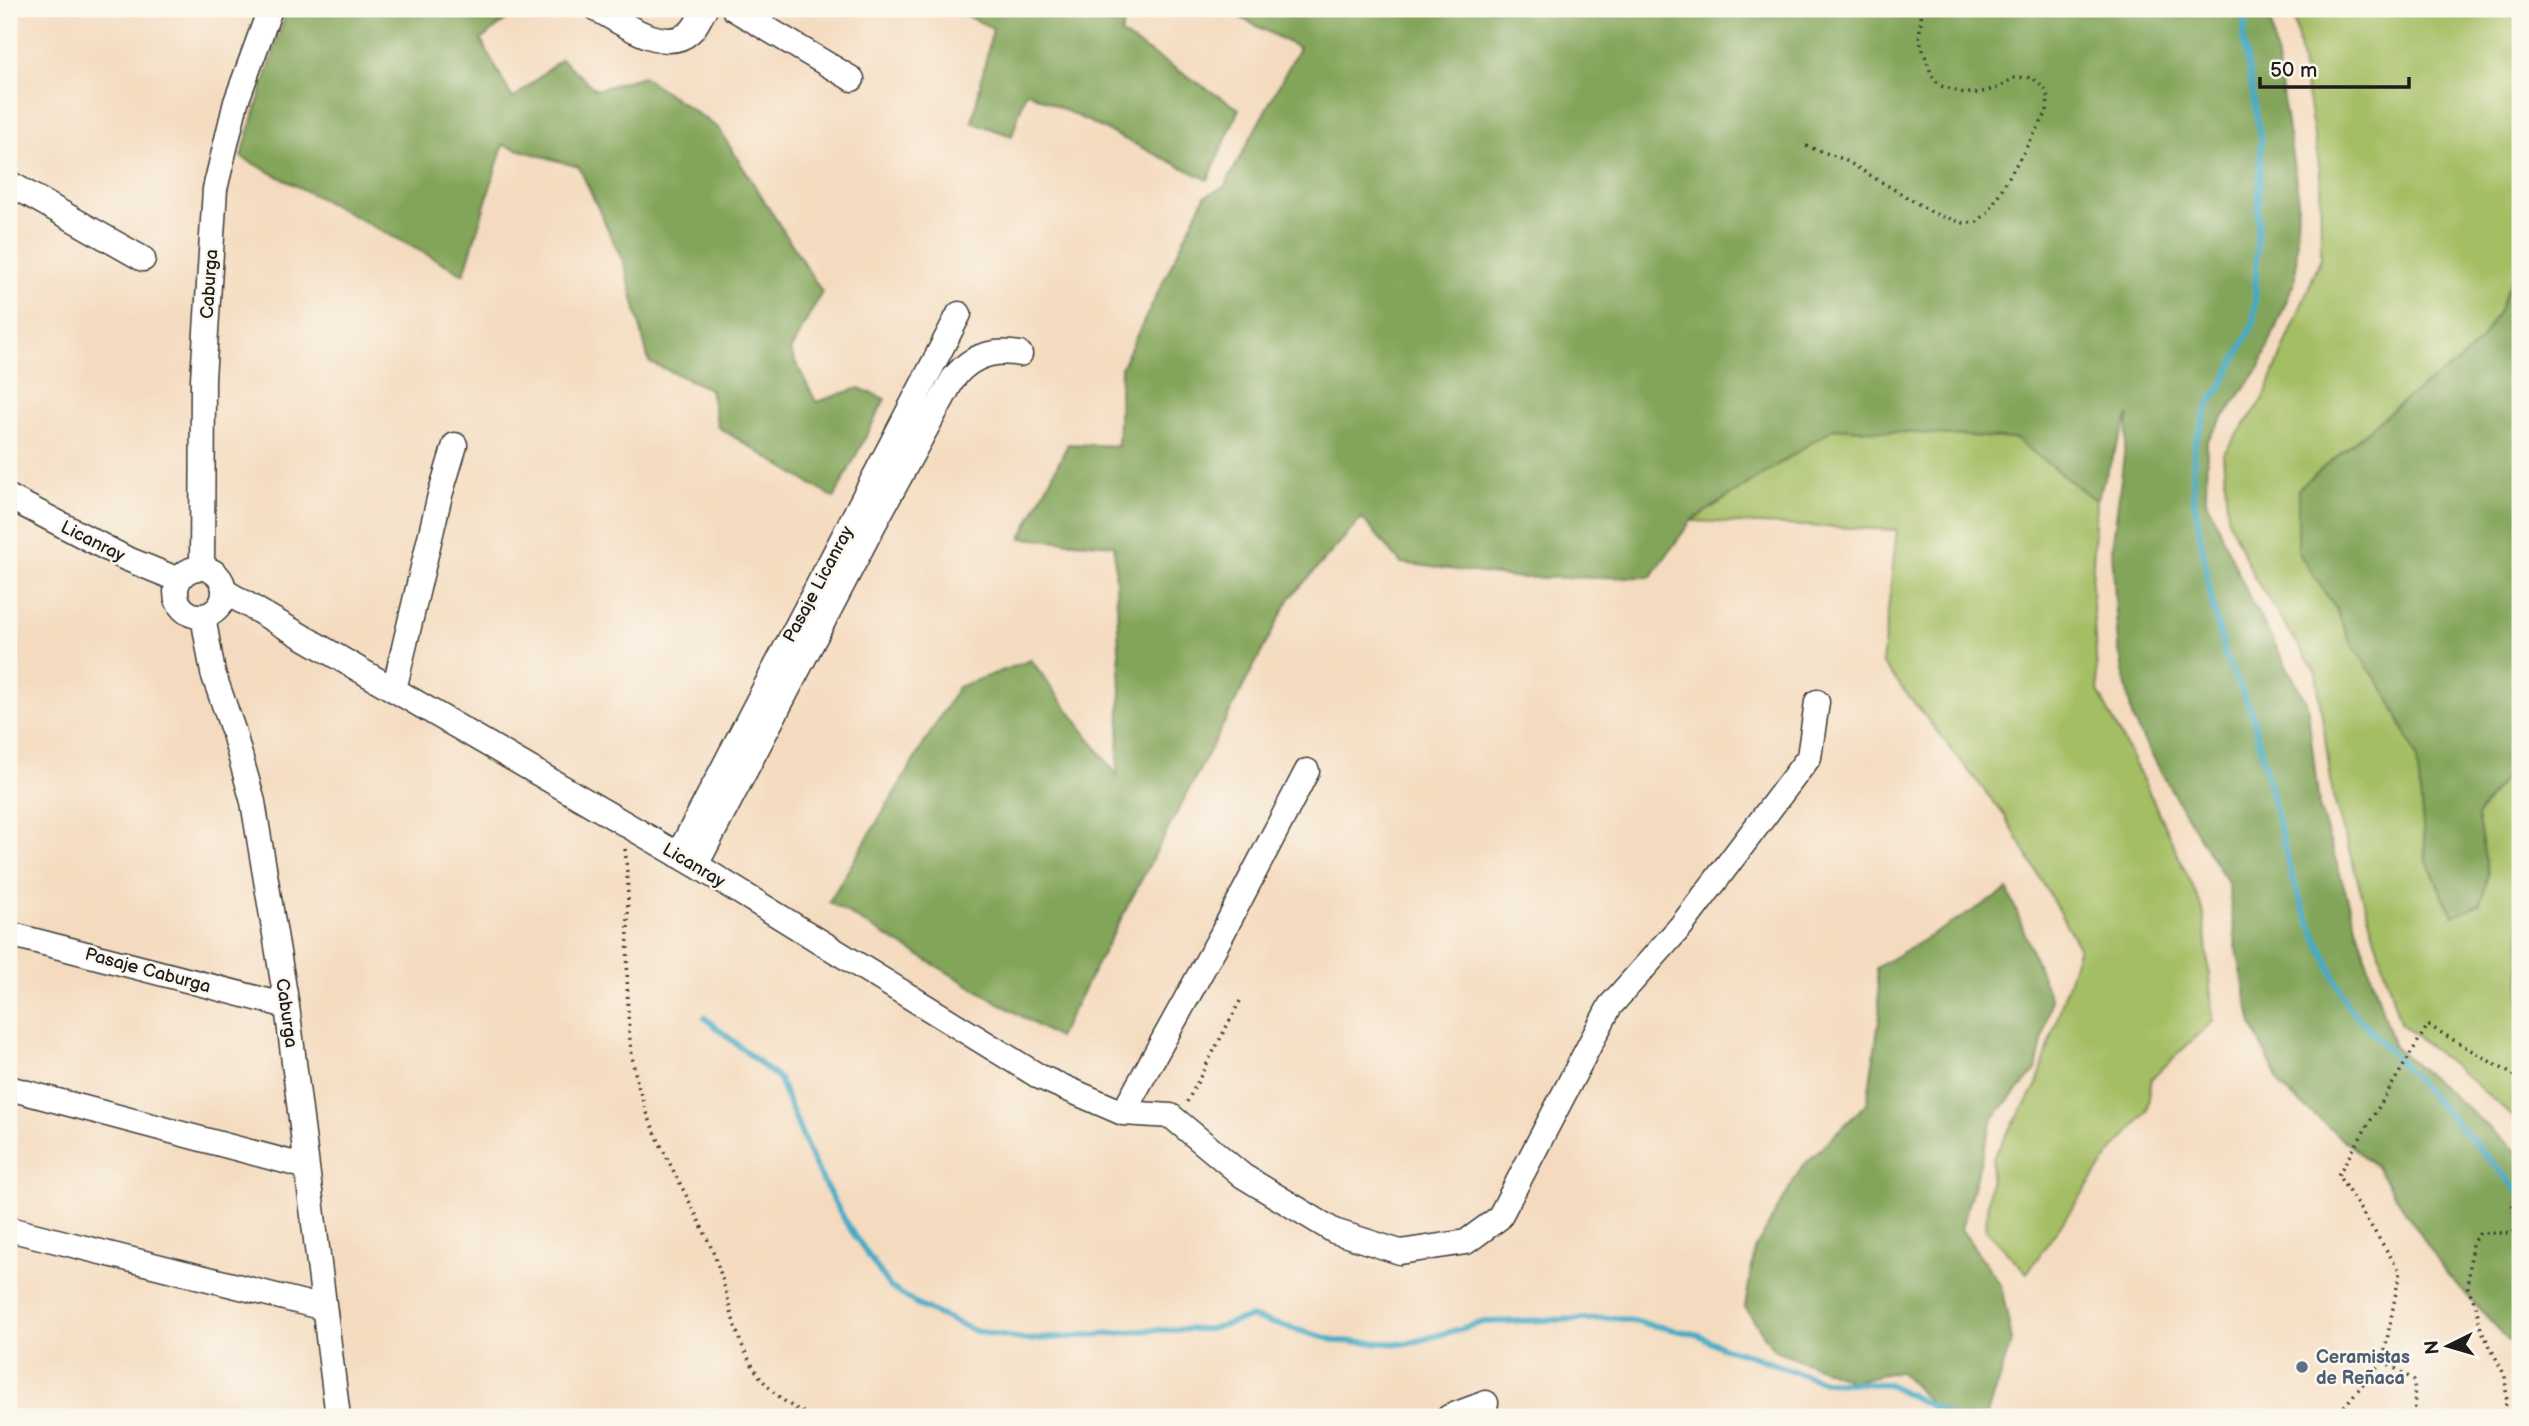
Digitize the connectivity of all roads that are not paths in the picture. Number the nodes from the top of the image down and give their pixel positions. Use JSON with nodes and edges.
{"nodes":[{"id":1,"x":271,"y":9,"type":"edge"},
{"id":2,"x":597,"y":9,"type":"edge"},
{"id":3,"x":705,"y":9,"type":"edge"},
{"id":4,"x":734,"y":9,"type":"edge"},
{"id":5,"x":852,"y":79,"type":"dead end"},
{"id":6,"x":9,"y":183,"type":"edge"},
{"id":7,"x":144,"y":259,"type":"dead end"},
{"id":8,"x":959,"y":314,"type":"dead end"},
{"id":9,"x":1020,"y":354,"type":"dead end"},
{"id":10,"x":455,"y":445,"type":"dead end"},
{"id":11,"x":9,"y":497,"type":"edge"},
{"id":12,"x":202,"y":568,"type":"junction"},
{"id":13,"x":180,"y":580,"type":"junction"},
{"id":14,"x":224,"y":591,"type":"junction"},
{"id":15,"x":203,"y":616,"type":"junction"},
{"id":16,"x":394,"y":690,"type":"junction"},
{"id":17,"x":1817,"y":702,"type":"dead end"},
{"id":18,"x":1307,"y":771,"type":"dead end"},
{"id":19,"x":687,"y":860,"type":"junction"},
{"id":20,"x":9,"y":934,"type":"edge"},
{"id":21,"x":287,"y":1006,"type":"junction"},
{"id":22,"x":9,"y":1088,"type":"edge"},
{"id":23,"x":1123,"y":1113,"type":"junction"},
{"id":24,"x":307,"y":1167,"type":"junction"},
{"id":25,"x":9,"y":1229,"type":"edge"},
{"id":26,"x":324,"y":1308,"type":"junction"},
{"id":27,"x":1486,"y":1403,"type":"dead end"},
{"id":28,"x":338,"y":1417,"type":"edge"},
{"id":29,"x":1449,"y":1417,"type":"edge"}],
"edges":[{"from":1,"to":12,"type":"street","name":"Caburga"},
{"from":2,"to":3,"type":"street"},
{"from":4,"to":5,"type":"street"},
{"from":6,"to":7,"type":"street"},
{"from":8,"to":19,"type":"street","name":"Pasaje Licanray"},
{"from":9,"to":19,"type":"street"},
{"from":10,"to":16,"type":"street"},
{"from":11,"to":13,"type":"street","name":"Licanray"},
{"from":12,"to":13,"type":"street"},
{"from":12,"to":14,"type":"street"},
{"from":13,"to":15,"type":"street"},
{"from":14,"to":15,"type":"street"},
{"from":14,"to":16,"type":"street","name":"Licanray"},
{"from":15,"to":21,"type":"street","name":"Caburga"},
{"from":16,"to":19,"type":"street","name":"Licanray"},
{"from":17,"to":23,"type":"street","name":"Licanray"},
{"from":18,"to":23,"type":"street"},
{"from":19,"to":23,"type":"street","name":"Licanray"},
{"from":20,"to":21,"type":"street","name":"Pasaje Caburga"},
{"from":21,"to":24,"type":"street","name":"Caburga"},
{"from":22,"to":24,"type":"street"},
{"from":24,"to":26,"type":"street","name":"Caburga"},
{"from":25,"to":26,"type":"street"},
{"from":26,"to":28,"type":"street","name":"Caburga"},
{"from":27,"to":29,"type":"street"}]}
